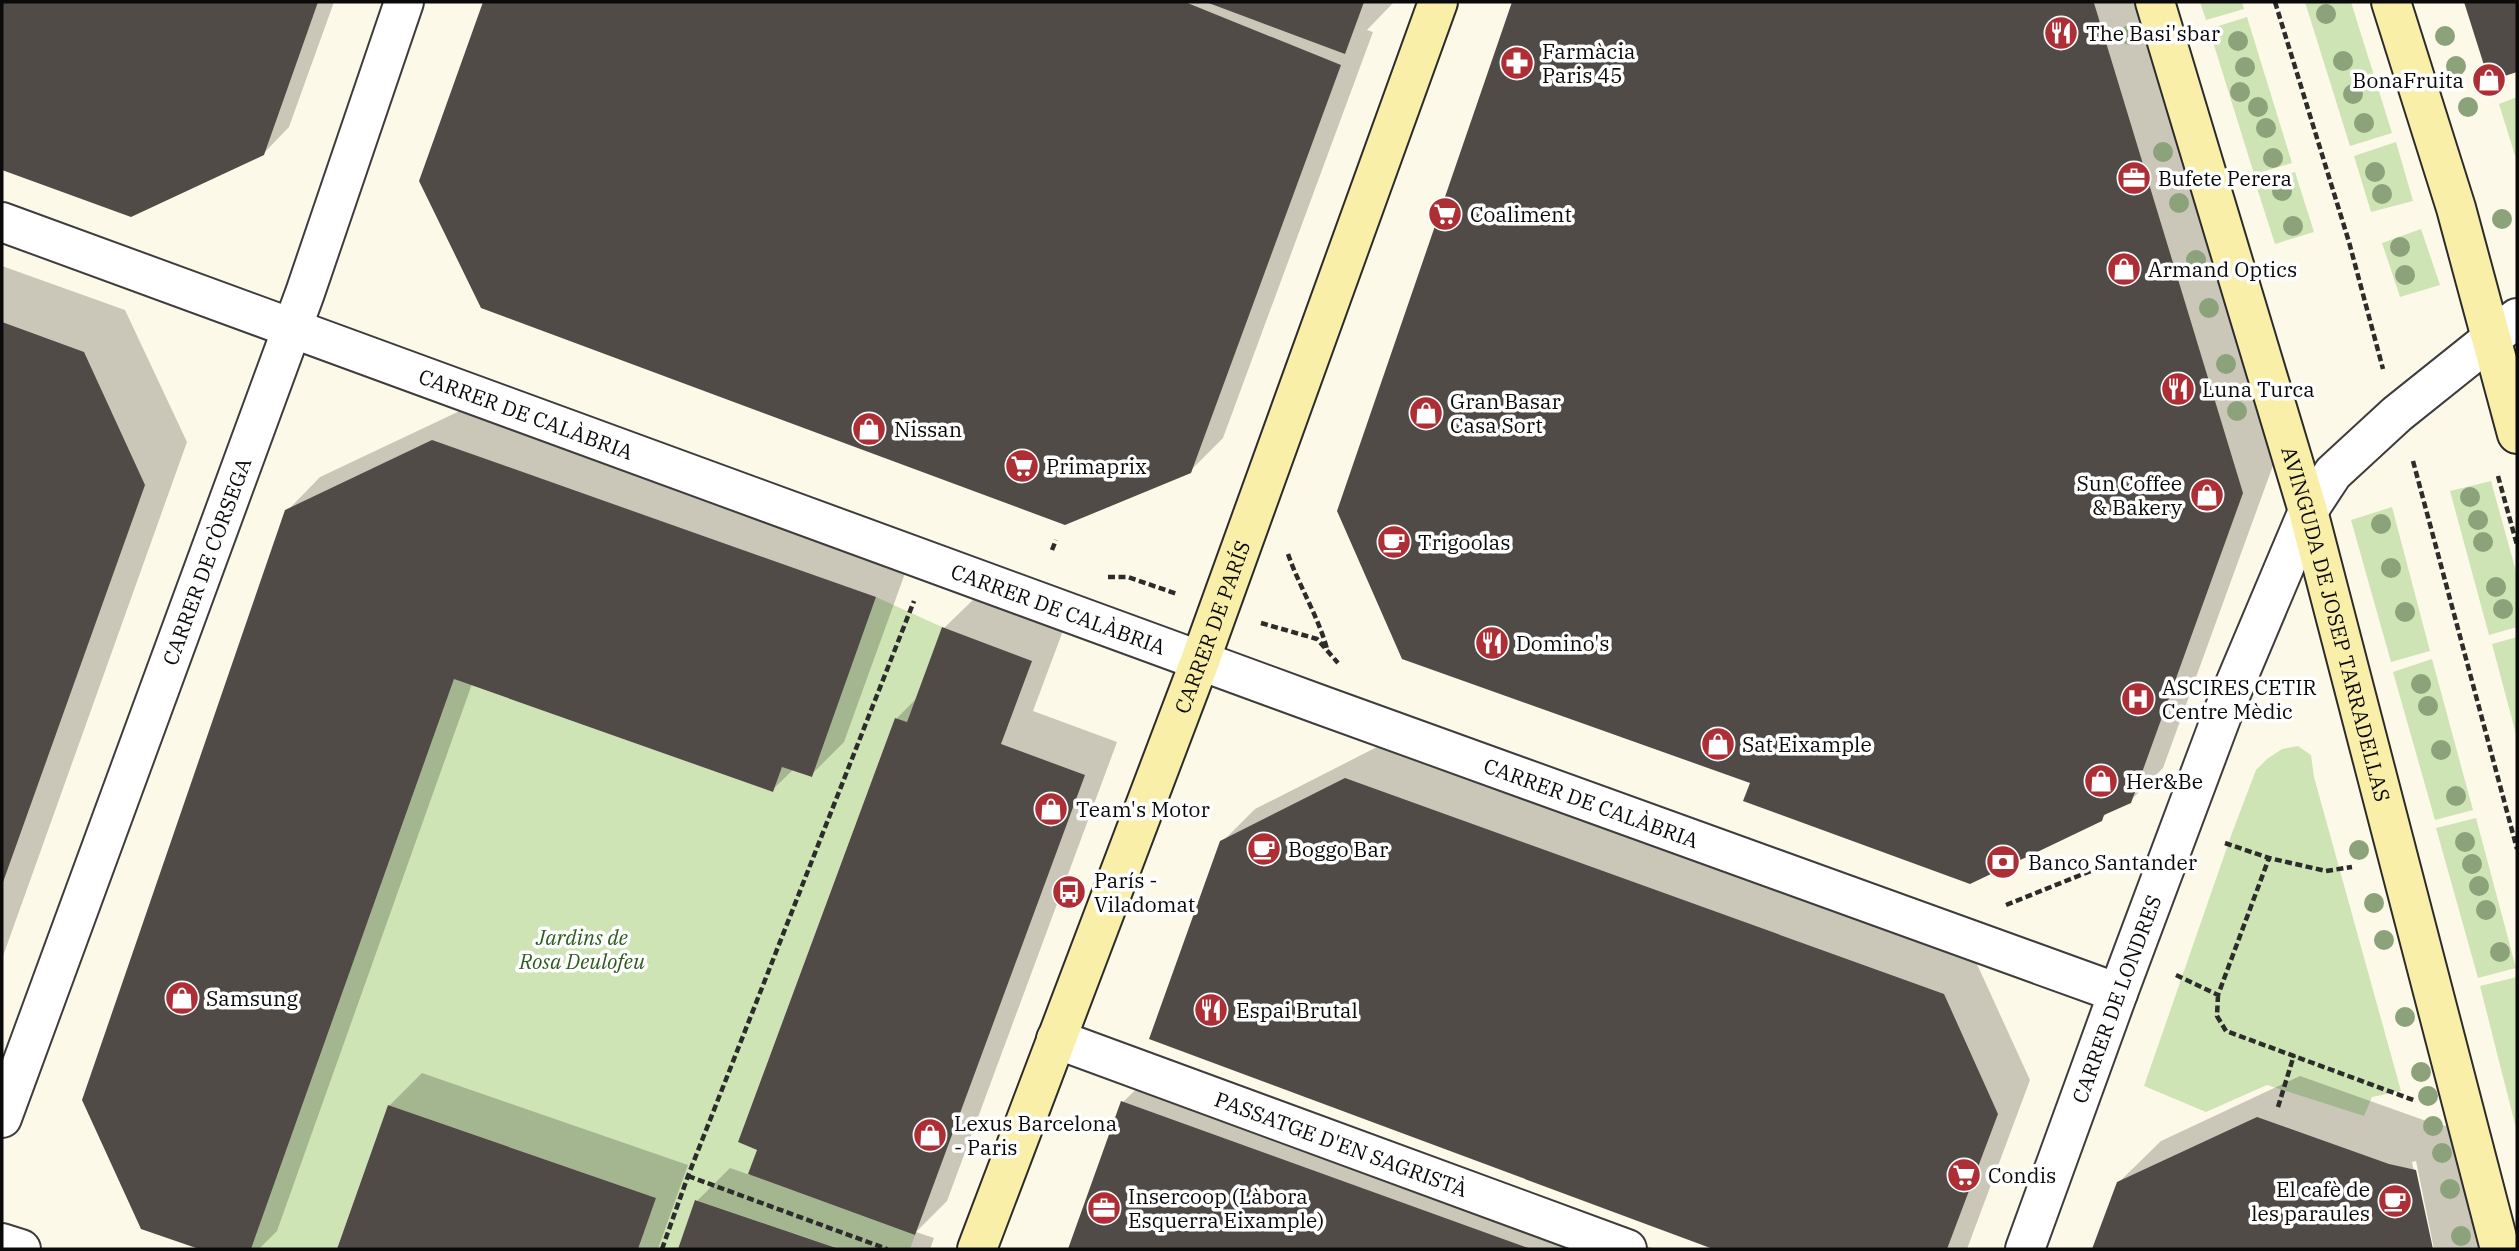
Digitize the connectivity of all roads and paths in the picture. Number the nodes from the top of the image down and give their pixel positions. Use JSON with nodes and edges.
{"nodes":[{"id":1,"x":404,"y":2,"type":"edge"},
{"id":2,"x":1438,"y":2,"type":"edge"},
{"id":3,"x":2155,"y":2,"type":"edge"},
{"id":4,"x":2275,"y":2,"type":"edge"},
{"id":5,"x":2391,"y":2,"type":"edge"},
{"id":6,"x":2,"y":222,"type":"edge"},
{"id":7,"x":292,"y":328,"type":"junction"},
{"id":8,"x":2509,"y":333,"type":"edge"},
{"id":9,"x":2383,"y":370,"type":"dead end"},
{"id":10,"x":2517,"y":434,"type":"edge"},
{"id":11,"x":2412,"y":458,"type":"dead end"},
{"id":12,"x":2497,"y":470,"type":"dead end"},
{"id":13,"x":2308,"y":511,"type":"junction"},
{"id":14,"x":1056,"y":540,"type":"dead end"},
{"id":15,"x":2517,"y":545,"type":"edge"},
{"id":16,"x":1285,"y":546,"type":"dead end"},
{"id":17,"x":1052,"y":550,"type":"dead end"},
{"id":18,"x":929,"y":561,"type":"junction"},
{"id":19,"x":1254,"y":620,"type":"dead end"},
{"id":20,"x":1200,"y":660,"type":"junction"},
{"id":21,"x":2225,"y":843,"type":"dead end"},
{"id":22,"x":2517,"y":849,"type":"edge"},
{"id":23,"x":2269,"y":858,"type":"junction"},
{"id":24,"x":2352,"y":867,"type":"dead end"},
{"id":25,"x":2176,"y":975,"type":"dead end"},
{"id":26,"x":2118,"y":993,"type":"junction"},
{"id":27,"x":2218,"y":995,"type":"junction"},
{"id":28,"x":1056,"y":1039,"type":"junction"},
{"id":29,"x":2294,"y":1055,"type":"junction"},
{"id":30,"x":2416,"y":1101,"type":"dead end"},
{"id":31,"x":2278,"y":1107,"type":"dead end"},
{"id":32,"x":2,"y":1118,"type":"edge"},
{"id":33,"x":688,"y":1176,"type":"junction"},
{"id":34,"x":2,"y":1243,"type":"edge"},
{"id":35,"x":21,"y":1249,"type":"edge"},
{"id":36,"x":662,"y":1249,"type":"edge"},
{"id":37,"x":887,"y":1249,"type":"edge"},
{"id":38,"x":977,"y":1249,"type":"edge"},
{"id":39,"x":1627,"y":1249,"type":"edge"},
{"id":40,"x":2025,"y":1249,"type":"edge"},
{"id":41,"x":2500,"y":1249,"type":"edge"}],
"edges":[{"from":1,"to":7,"type":"street","name":"CARRER DE CÒRSEGA"},
{"from":2,"to":20,"type":"main road","name":"CARRER DE PARÍS"},
{"from":3,"to":13,"type":"main road","name":"AVINGUDA DE JOSEP TARRADELLAS"},
{"from":4,"to":9,"type":"path"},
{"from":5,"to":8,"type":"main road"},
{"from":6,"to":7,"type":"street","name":"CARRER DE CALÀBRIA"},
{"from":7,"to":18,"type":"street","name":"CARRER DE CALÀBRIA"},
{"from":7,"to":32,"type":"street","name":"CARRER DE CÒRSEGA"},
{"from":8,"to":10,"type":"main road"},
{"from":8,"to":13,"type":"street","name":"CARRER DE LONDRES"},
{"from":11,"to":22,"type":"path"},
{"from":12,"to":15,"type":"path"},
{"from":13,"to":26,"type":"street","name":"CARRER DE LONDRES"},
{"from":13,"to":41,"type":"main road","name":"AVINGUDA DE JOSEP TARRADELLAS"},
{"from":14,"to":17,"type":"path"},
{"from":16,"to":19,"type":"path","name":"CARRER DE PARÍS"},
{"from":18,"to":20,"type":"street","name":"CARRER DE CALÀBRIA"},
{"from":18,"to":33,"type":"path"},
{"from":20,"to":26,"type":"street","name":"CARRER DE CALÀBRIA"},
{"from":20,"to":28,"type":"main road","name":"CARRER DE PARÍS"},
{"from":21,"to":23,"type":"path"},
{"from":23,"to":24,"type":"path"},
{"from":23,"to":27,"type":"path"},
{"from":25,"to":27,"type":"path"},
{"from":26,"to":40,"type":"street","name":"CARRER DE LONDRES"},
{"from":27,"to":29,"type":"path"},
{"from":28,"to":38,"type":"main road","name":"CARRER DE PARÍS"},
{"from":28,"to":39,"type":"street","name":"PASSATGE D'EN SAGRISTÀ"},
{"from":29,"to":30,"type":"path"},
{"from":29,"to":31,"type":"path"},
{"from":33,"to":36,"type":"path"},
{"from":33,"to":37,"type":"path"},
{"from":34,"to":35,"type":"street"}]}
